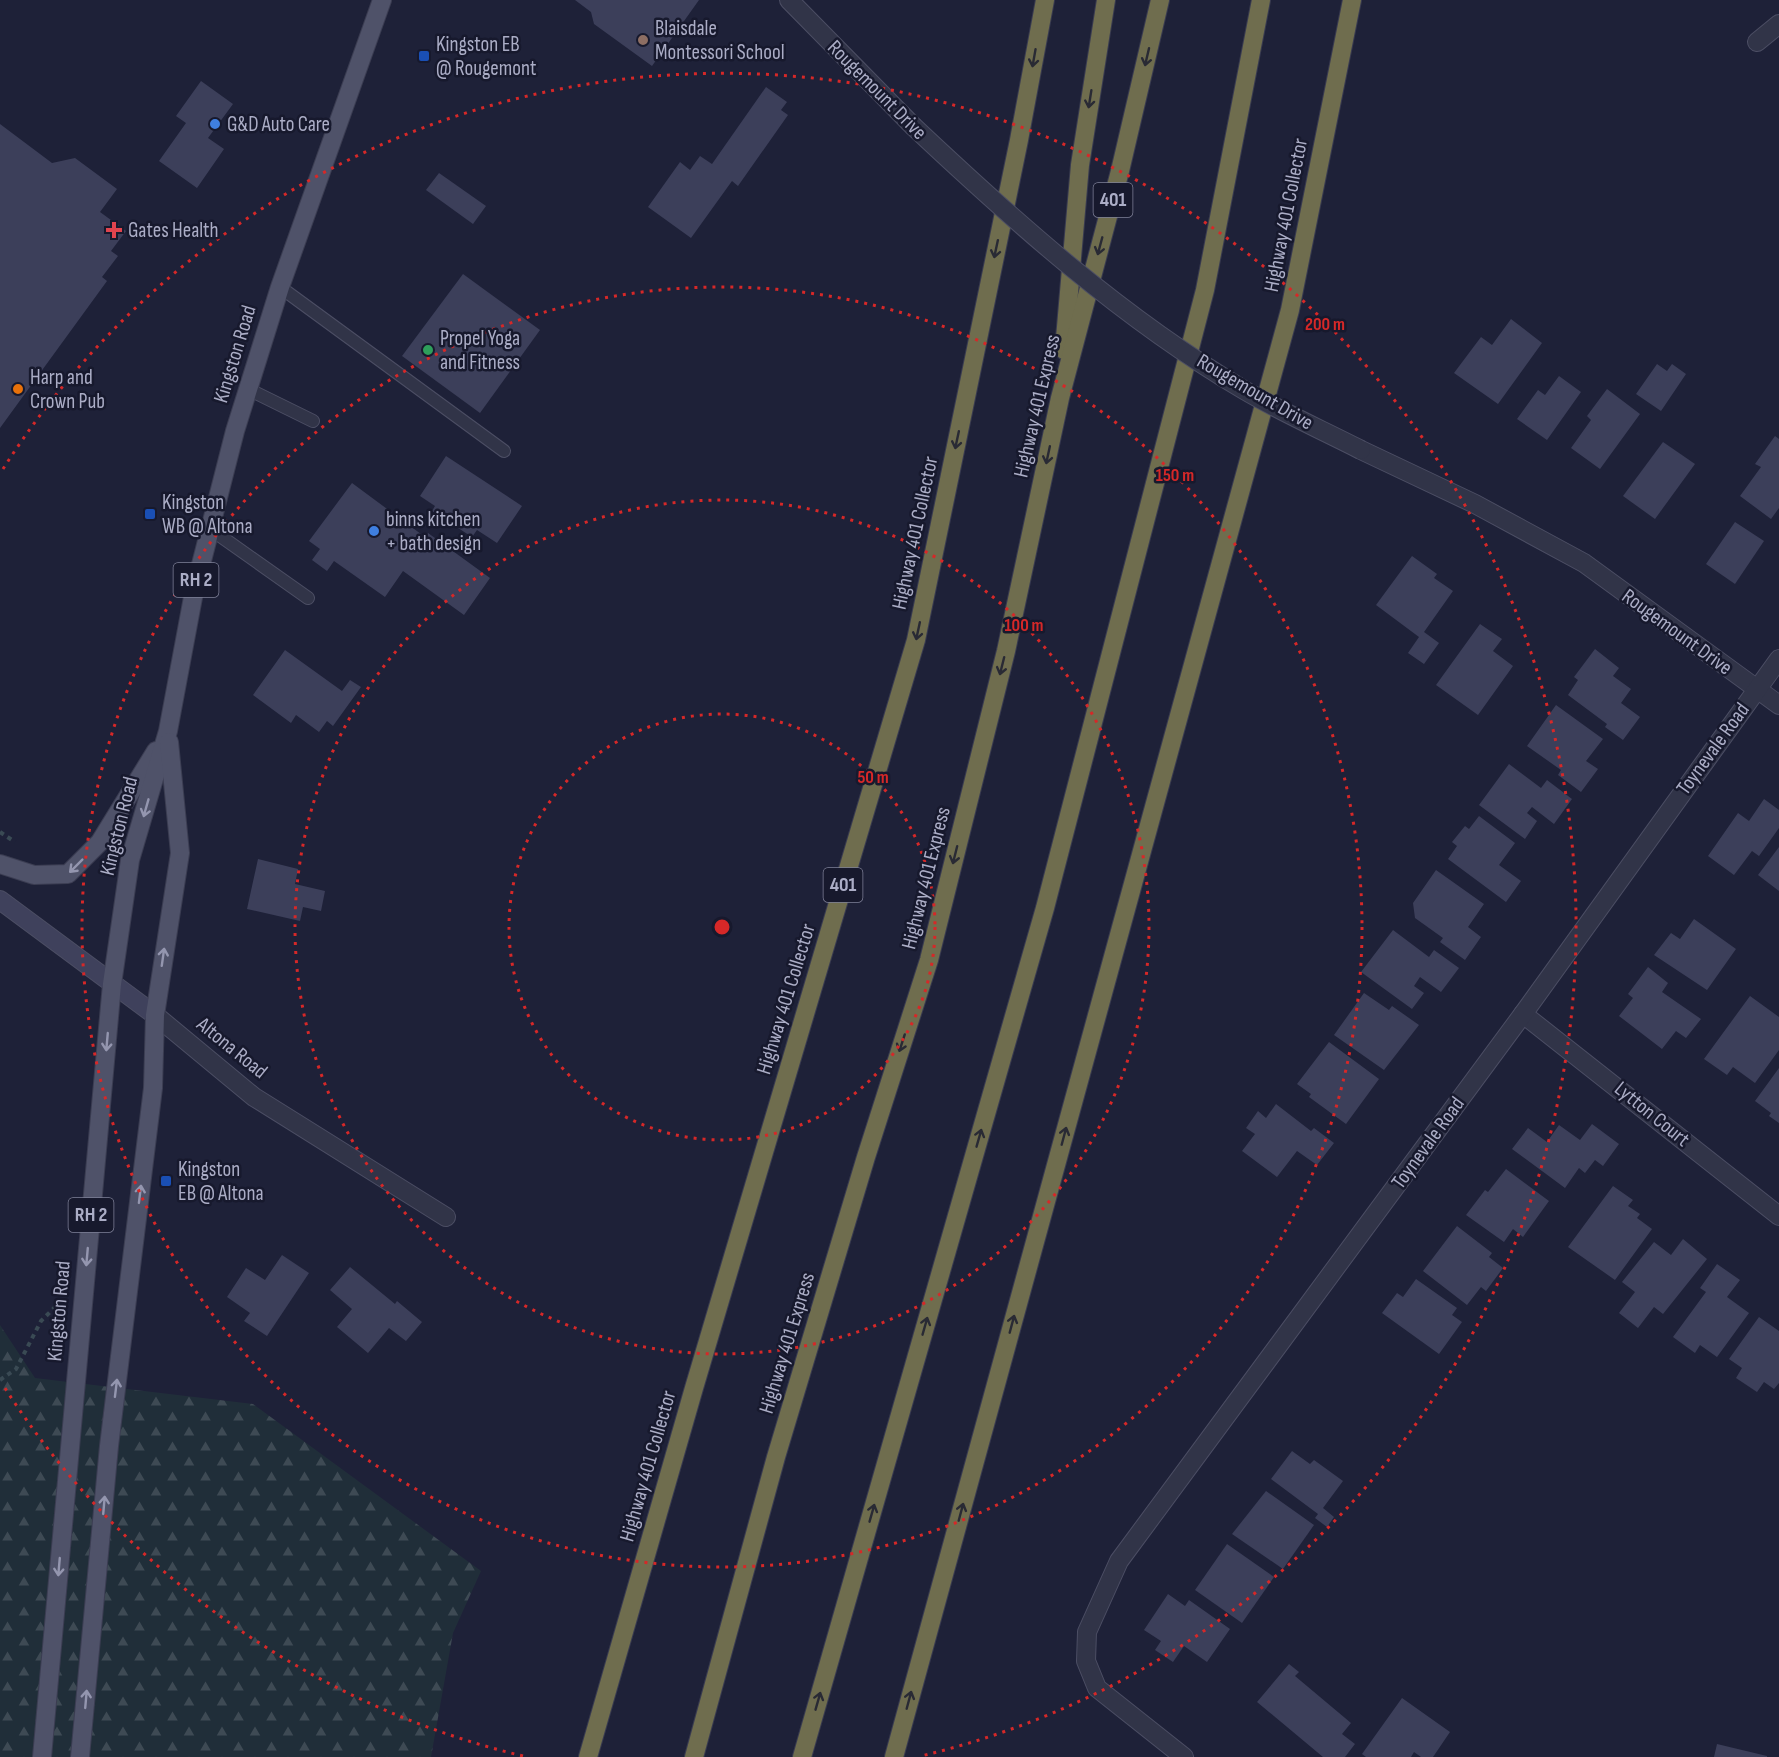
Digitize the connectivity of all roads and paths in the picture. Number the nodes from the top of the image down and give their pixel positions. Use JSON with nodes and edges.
{"nodes":[{"id":1,"x":382,"y":0,"type":"edge"},
{"id":2,"x":789,"y":0,"type":"edge"},
{"id":3,"x":1045,"y":0,"type":"edge"},
{"id":4,"x":1106,"y":0,"type":"edge"},
{"id":5,"x":1160,"y":0,"type":"edge"},
{"id":6,"x":1262,"y":0,"type":"edge"},
{"id":7,"x":1352,"y":0,"type":"edge"},
{"id":8,"x":1779,"y":24,"type":"edge"},
{"id":9,"x":1757,"y":42,"type":"dead end"},
{"id":10,"x":280,"y":286,"type":"junction"},
{"id":11,"x":248,"y":389,"type":"junction"},
{"id":12,"x":1060,"y":398,"type":"junction"},
{"id":13,"x":313,"y":421,"type":"dead end"},
{"id":14,"x":504,"y":451,"type":"dead end"},
{"id":15,"x":209,"y":528,"type":"junction"},
{"id":16,"x":308,"y":598,"type":"dead end"},
{"id":17,"x":1779,"y":659,"type":"edge"},
{"id":18,"x":1757,"y":689,"type":"junction"},
{"id":19,"x":1779,"y":705,"type":"edge"},
{"id":20,"x":168,"y":731,"type":"junction"},
{"id":21,"x":0,"y":864,"type":"edge"},
{"id":22,"x":0,"y":900,"type":"edge"},
{"id":23,"x":112,"y":984,"type":"junction"},
{"id":24,"x":1523,"y":1014,"type":"junction"},
{"id":25,"x":155,"y":1015,"type":"junction"},
{"id":26,"x":1779,"y":1216,"type":"edge"},
{"id":27,"x":446,"y":1217,"type":"dead end"},
{"id":28,"x":61,"y":1302,"type":"dead end"},
{"id":29,"x":0,"y":1380,"type":"edge"},
{"id":30,"x":42,"y":1757,"type":"edge"},
{"id":31,"x":80,"y":1757,"type":"edge"},
{"id":32,"x":588,"y":1757,"type":"edge"},
{"id":33,"x":694,"y":1757,"type":"edge"},
{"id":34,"x":802,"y":1757,"type":"edge"},
{"id":35,"x":894,"y":1757,"type":"edge"},
{"id":36,"x":1184,"y":1757,"type":"edge"}],
"edges":[{"from":1,"to":10,"type":"main road","name":"Kingston Road","number":"RH 2"},
{"from":2,"to":18,"type":"street","name":"Rougemount Drive","bridge":true},
{"from":3,"to":32,"type":"highway","name":"Highway 401 Collector","number":"401","one_way":true},
{"from":4,"to":12,"type":"highway","one_way":true},
{"from":5,"to":12,"type":"highway","name":"Highway 401 Express","number":"401","one_way":true},
{"from":34,"to":6,"type":"highway","one_way":true},
{"from":35,"to":7,"type":"highway","name":"Highway 401 Collector","one_way":true},
{"from":8,"to":9,"type":"street"},
{"from":10,"to":11,"type":"main road","name":"Kingston Road","number":"RH 2"},
{"from":10,"to":14,"type":"lane"},
{"from":11,"to":13,"type":"lane"},
{"from":11,"to":15,"type":"main road","name":"Kingston Road","number":"RH 2"},
{"from":12,"to":33,"type":"highway","name":"Highway 401 Express","number":"401","one_way":true},
{"from":15,"to":16,"type":"lane"},
{"from":15,"to":20,"type":"main road","name":"Kingston Road","number":"RH 2"},
{"from":17,"to":18,"type":"street","name":"Toynevale Road"},
{"from":18,"to":19,"type":"street","name":"Rougemount Drive"},
{"from":18,"to":24,"type":"street","name":"Toynevale Road"},
{"from":20,"to":21,"type":"main road","one_way":true},
{"from":20,"to":23,"type":"main road","name":"Kingston Road","number":"RH 2","one_way":true},
{"from":25,"to":20,"type":"main road","name":"Kingston Road","number":"RH 2","one_way":true},
{"from":22,"to":23,"type":"main road","name":"Altona Road"},
{"from":23,"to":25,"type":"main road","name":"Altona Road"},
{"from":23,"to":30,"type":"main road","name":"Kingston Road","number":"RH 2","one_way":true},
{"from":24,"to":26,"type":"street","name":"Lytton Court"},
{"from":24,"to":36,"type":"street","name":"Toynevale Road"},
{"from":25,"to":27,"type":"street","name":"Altona Road"},
{"from":31,"to":25,"type":"main road","name":"Kingston Road","number":"RH 2","one_way":true},
{"from":28,"to":29,"type":"path"}]}
